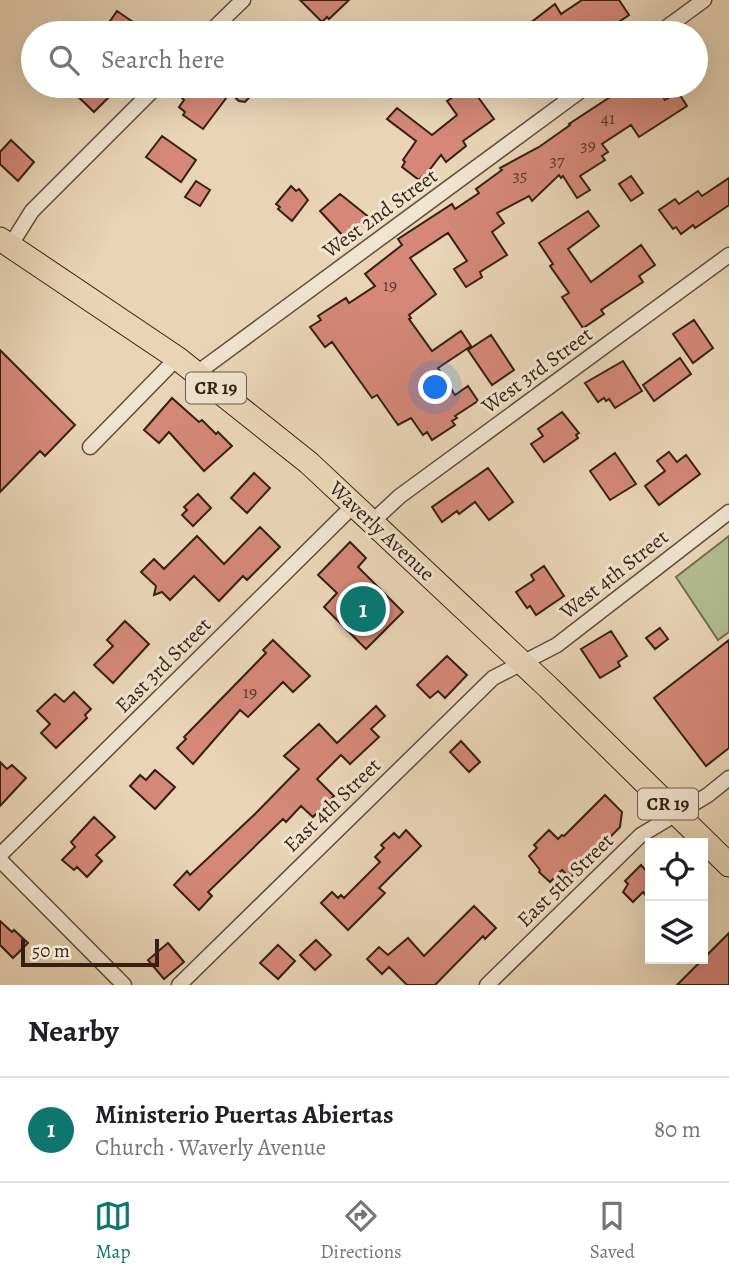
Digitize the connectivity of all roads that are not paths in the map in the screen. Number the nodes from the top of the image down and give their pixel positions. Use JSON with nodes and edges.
{"nodes":[{"id":1,"x":243,"y":0,"type":"edge"},
{"id":2,"x":704,"y":0,"type":"edge"},
{"id":3,"x":221,"y":21,"type":"edge"},
{"id":4,"x":675,"y":21,"type":"edge"},
{"id":5,"x":145,"y":98,"type":"edge"},
{"id":6,"x":571,"y":98,"type":"edge"},
{"id":7,"x":5,"y":243,"type":"edge"},
{"id":8,"x":729,"y":256,"type":"edge"},
{"id":9,"x":177,"y":358,"type":"junction"},
{"id":10,"x":197,"y":373,"type":"junction"},
{"id":11,"x":90,"y":447,"type":"dead end"},
{"id":12,"x":355,"y":504,"type":"junction"},
{"id":13,"x":729,"y":512,"type":"edge"},
{"id":14,"x":373,"y":521,"type":"junction"},
{"id":15,"x":522,"y":664,"type":"junction"},
{"id":16,"x":729,"y":778,"type":"edge"},
{"id":17,"x":677,"y":813,"type":"junction"},
{"id":18,"x":0,"y":858,"type":"edge"},
{"id":19,"x":729,"y":865,"type":"edge"},
{"id":20,"x":124,"y":985,"type":"edge"},
{"id":21,"x":178,"y":985,"type":"edge"},
{"id":22,"x":487,"y":985,"type":"edge"}],
"edges":[{"from":1,"to":3,"type":"street"},
{"from":2,"to":4,"type":"street"},
{"from":5,"to":7,"type":"street"},
{"from":6,"to":10,"type":"street","name":"West 2nd Street"},
{"from":7,"to":9,"type":"main road","name":"Waverly Avenue","number":"CR 19"},
{"from":8,"to":14,"type":"street","name":"West 3rd Street"},
{"from":9,"to":10,"type":"main road","name":"Waverly Avenue","number":"CR 19"},
{"from":9,"to":11,"type":"street"},
{"from":10,"to":12,"type":"main road","name":"Waverly Avenue","number":"CR 19"},
{"from":12,"to":14,"type":"main road","name":"Waverly Avenue","number":"CR 19"},
{"from":12,"to":18,"type":"street","name":"East 3rd Street"},
{"from":13,"to":15,"type":"street","name":"West 4th Street"},
{"from":14,"to":15,"type":"main road","name":"Waverly Avenue","number":"CR 19"},
{"from":15,"to":17,"type":"main road","name":"Waverly Avenue","number":"CR 19"},
{"from":15,"to":21,"type":"street","name":"East 4th Street"},
{"from":16,"to":17,"type":"street","name":"East 5th Street"},
{"from":17,"to":19,"type":"main road","name":"Waverly Avenue","number":"CR 19"},
{"from":17,"to":22,"type":"street","name":"East 5th Street"},
{"from":18,"to":20,"type":"street"}]}
